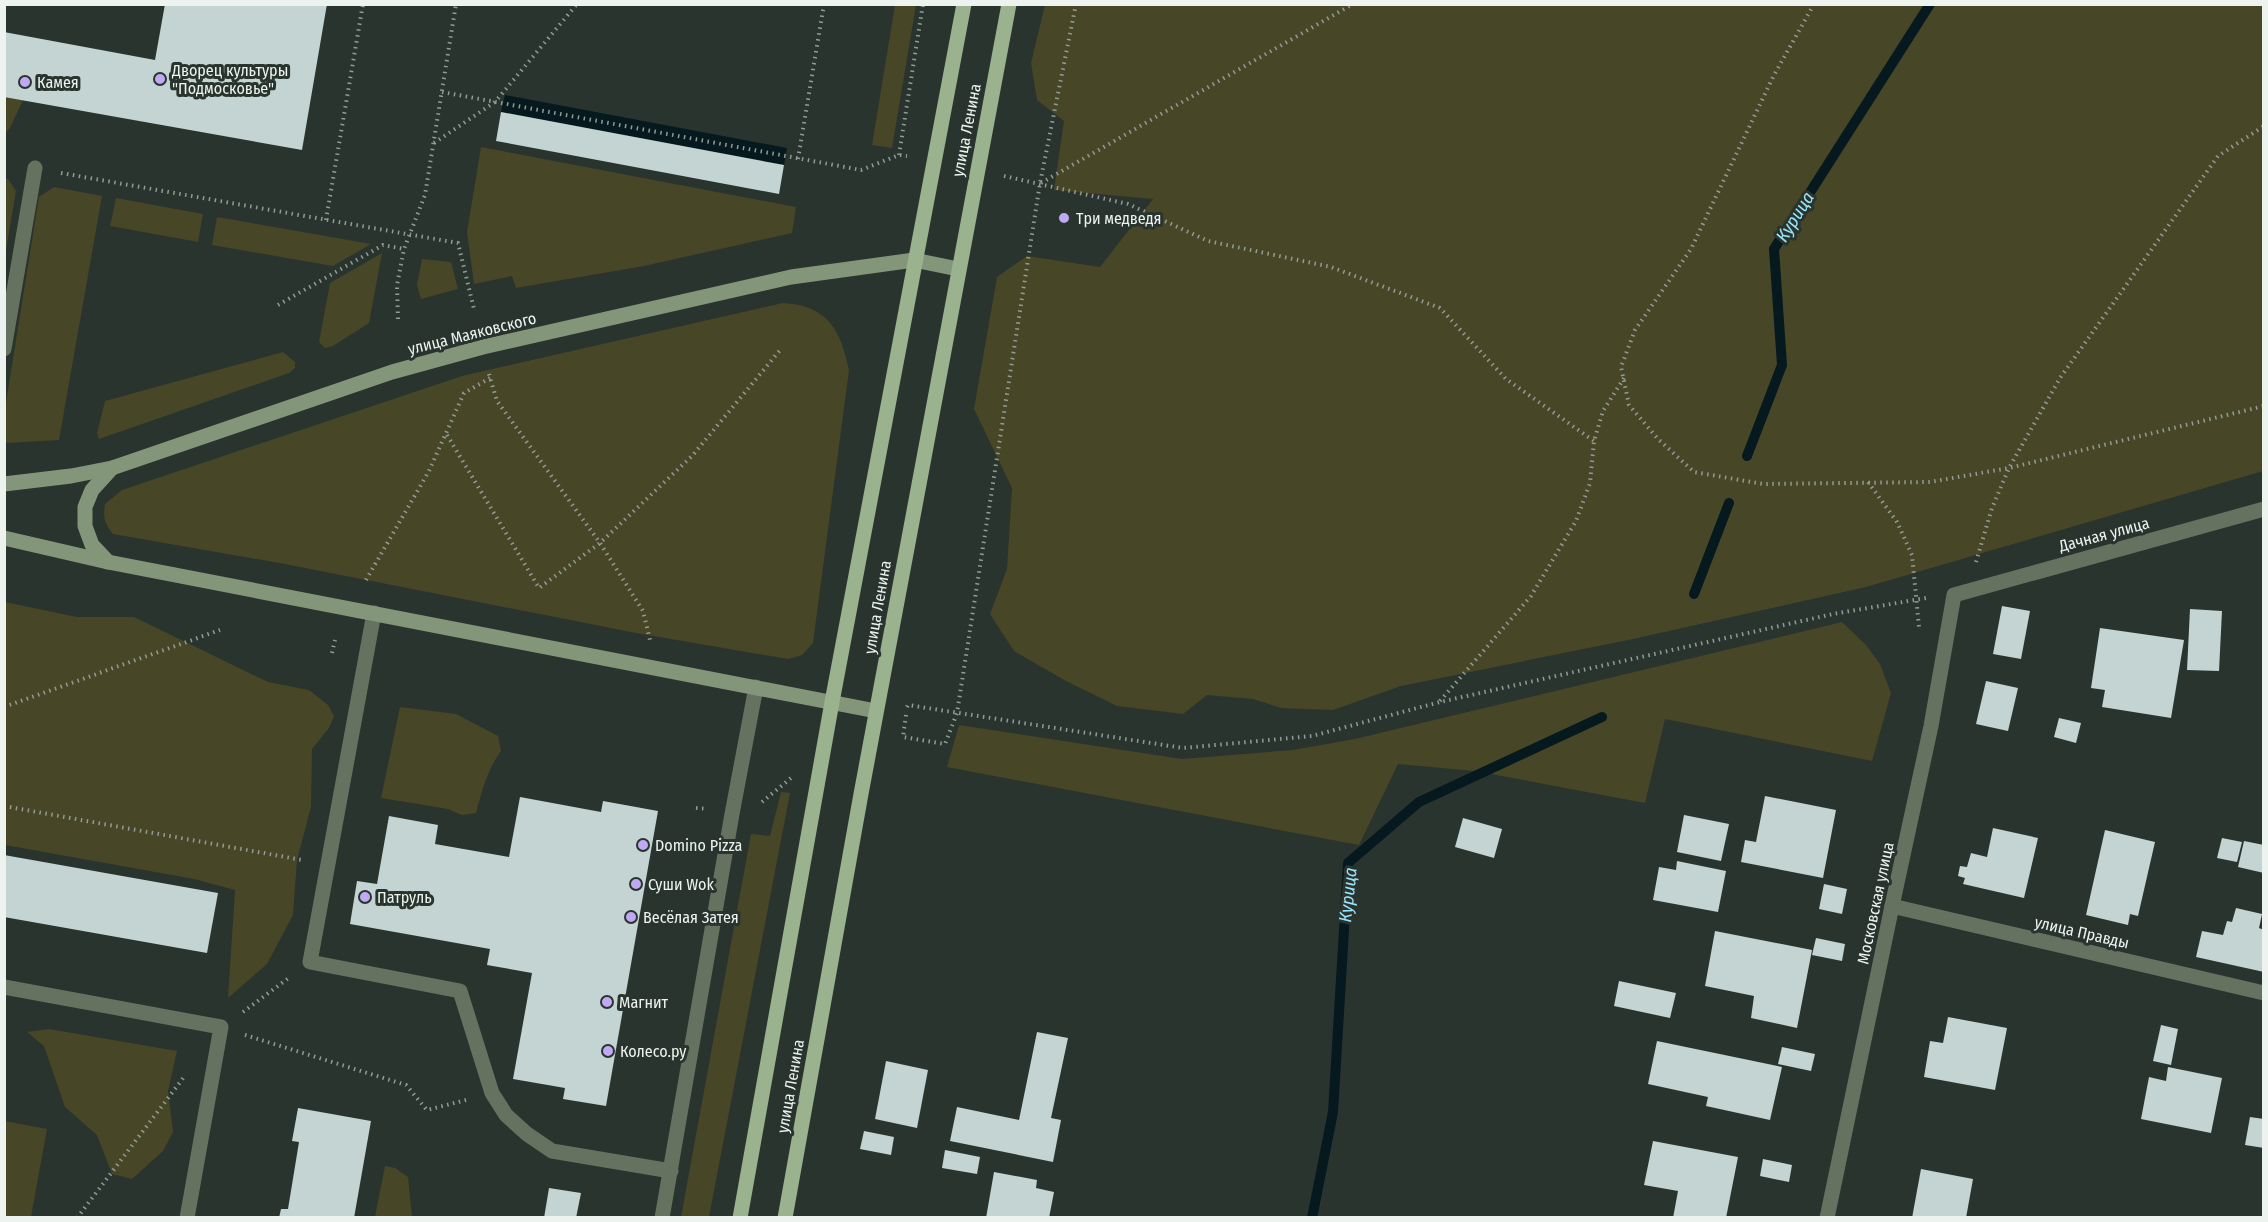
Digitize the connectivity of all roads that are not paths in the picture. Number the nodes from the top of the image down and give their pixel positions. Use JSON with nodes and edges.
{"nodes":[{"id":1,"x":964,"y":4,"type":"edge"},
{"id":2,"x":1009,"y":4,"type":"edge"},
{"id":3,"x":35,"y":168,"type":"road end"},
{"id":4,"x":914,"y":260,"type":"junction"},
{"id":5,"x":958,"y":269,"type":"junction"},
{"id":6,"x":4,"y":349,"type":"edge"},
{"id":7,"x":112,"y":468,"type":"junction"},
{"id":8,"x":4,"y":484,"type":"edge"},
{"id":9,"x":2264,"y":509,"type":"edge"},
{"id":10,"x":4,"y":538,"type":"edge"},
{"id":11,"x":108,"y":562,"type":"junction"},
{"id":12,"x":1954,"y":594,"type":"joint"},
{"id":13,"x":374,"y":613,"type":"junction"},
{"id":14,"x":756,"y":687,"type":"junction"},
{"id":15,"x":832,"y":702,"type":"junction"},
{"id":16,"x":876,"y":711,"type":"junction"},
{"id":17,"x":1892,"y":906,"type":"junction"},
{"id":18,"x":4,"y":987,"type":"edge"},
{"id":19,"x":2264,"y":993,"type":"edge"},
{"id":20,"x":671,"y":1171,"type":"junction"},
{"id":21,"x":187,"y":1218,"type":"edge"},
{"id":22,"x":662,"y":1218,"type":"edge"},
{"id":23,"x":740,"y":1218,"type":"edge"},
{"id":24,"x":785,"y":1218,"type":"edge"},
{"id":25,"x":1827,"y":1218,"type":"edge"}],
"edges":[{"from":1,"to":4,"type":"main road","name":"улица Ленина"},
{"from":2,"to":5,"type":"main road","name":"улица Ленина"},
{"from":3,"to":6,"type":"street"},
{"from":4,"to":5,"type":"street","name":"улица Маяковского"},
{"from":4,"to":7,"type":"street","name":"улица Маяковского"},
{"from":4,"to":15,"type":"main road","name":"улица Ленина"},
{"from":5,"to":16,"type":"main road","name":"улица Ленина"},
{"from":7,"to":8,"type":"street","name":"улица Маяковского"},
{"from":7,"to":11,"type":"street"},
{"from":9,"to":12,"type":"street","name":"Дачная улица"},
{"from":10,"to":11,"type":"street"},
{"from":11,"to":13,"type":"street"},
{"from":12,"to":17,"type":"street","name":"Московская улица"},
{"from":13,"to":14,"type":"street"},
{"from":13,"to":20,"type":"street"},
{"from":14,"to":15,"type":"street"},
{"from":14,"to":20,"type":"street"},
{"from":15,"to":16,"type":"street"},
{"from":15,"to":23,"type":"main road","name":"улица Ленина"},
{"from":16,"to":24,"type":"main road","name":"улица Ленина"},
{"from":17,"to":19,"type":"street","name":"улица Правды"},
{"from":17,"to":25,"type":"street","name":"Московская улица"},
{"from":18,"to":21,"type":"street"},
{"from":20,"to":22,"type":"street"}]}
